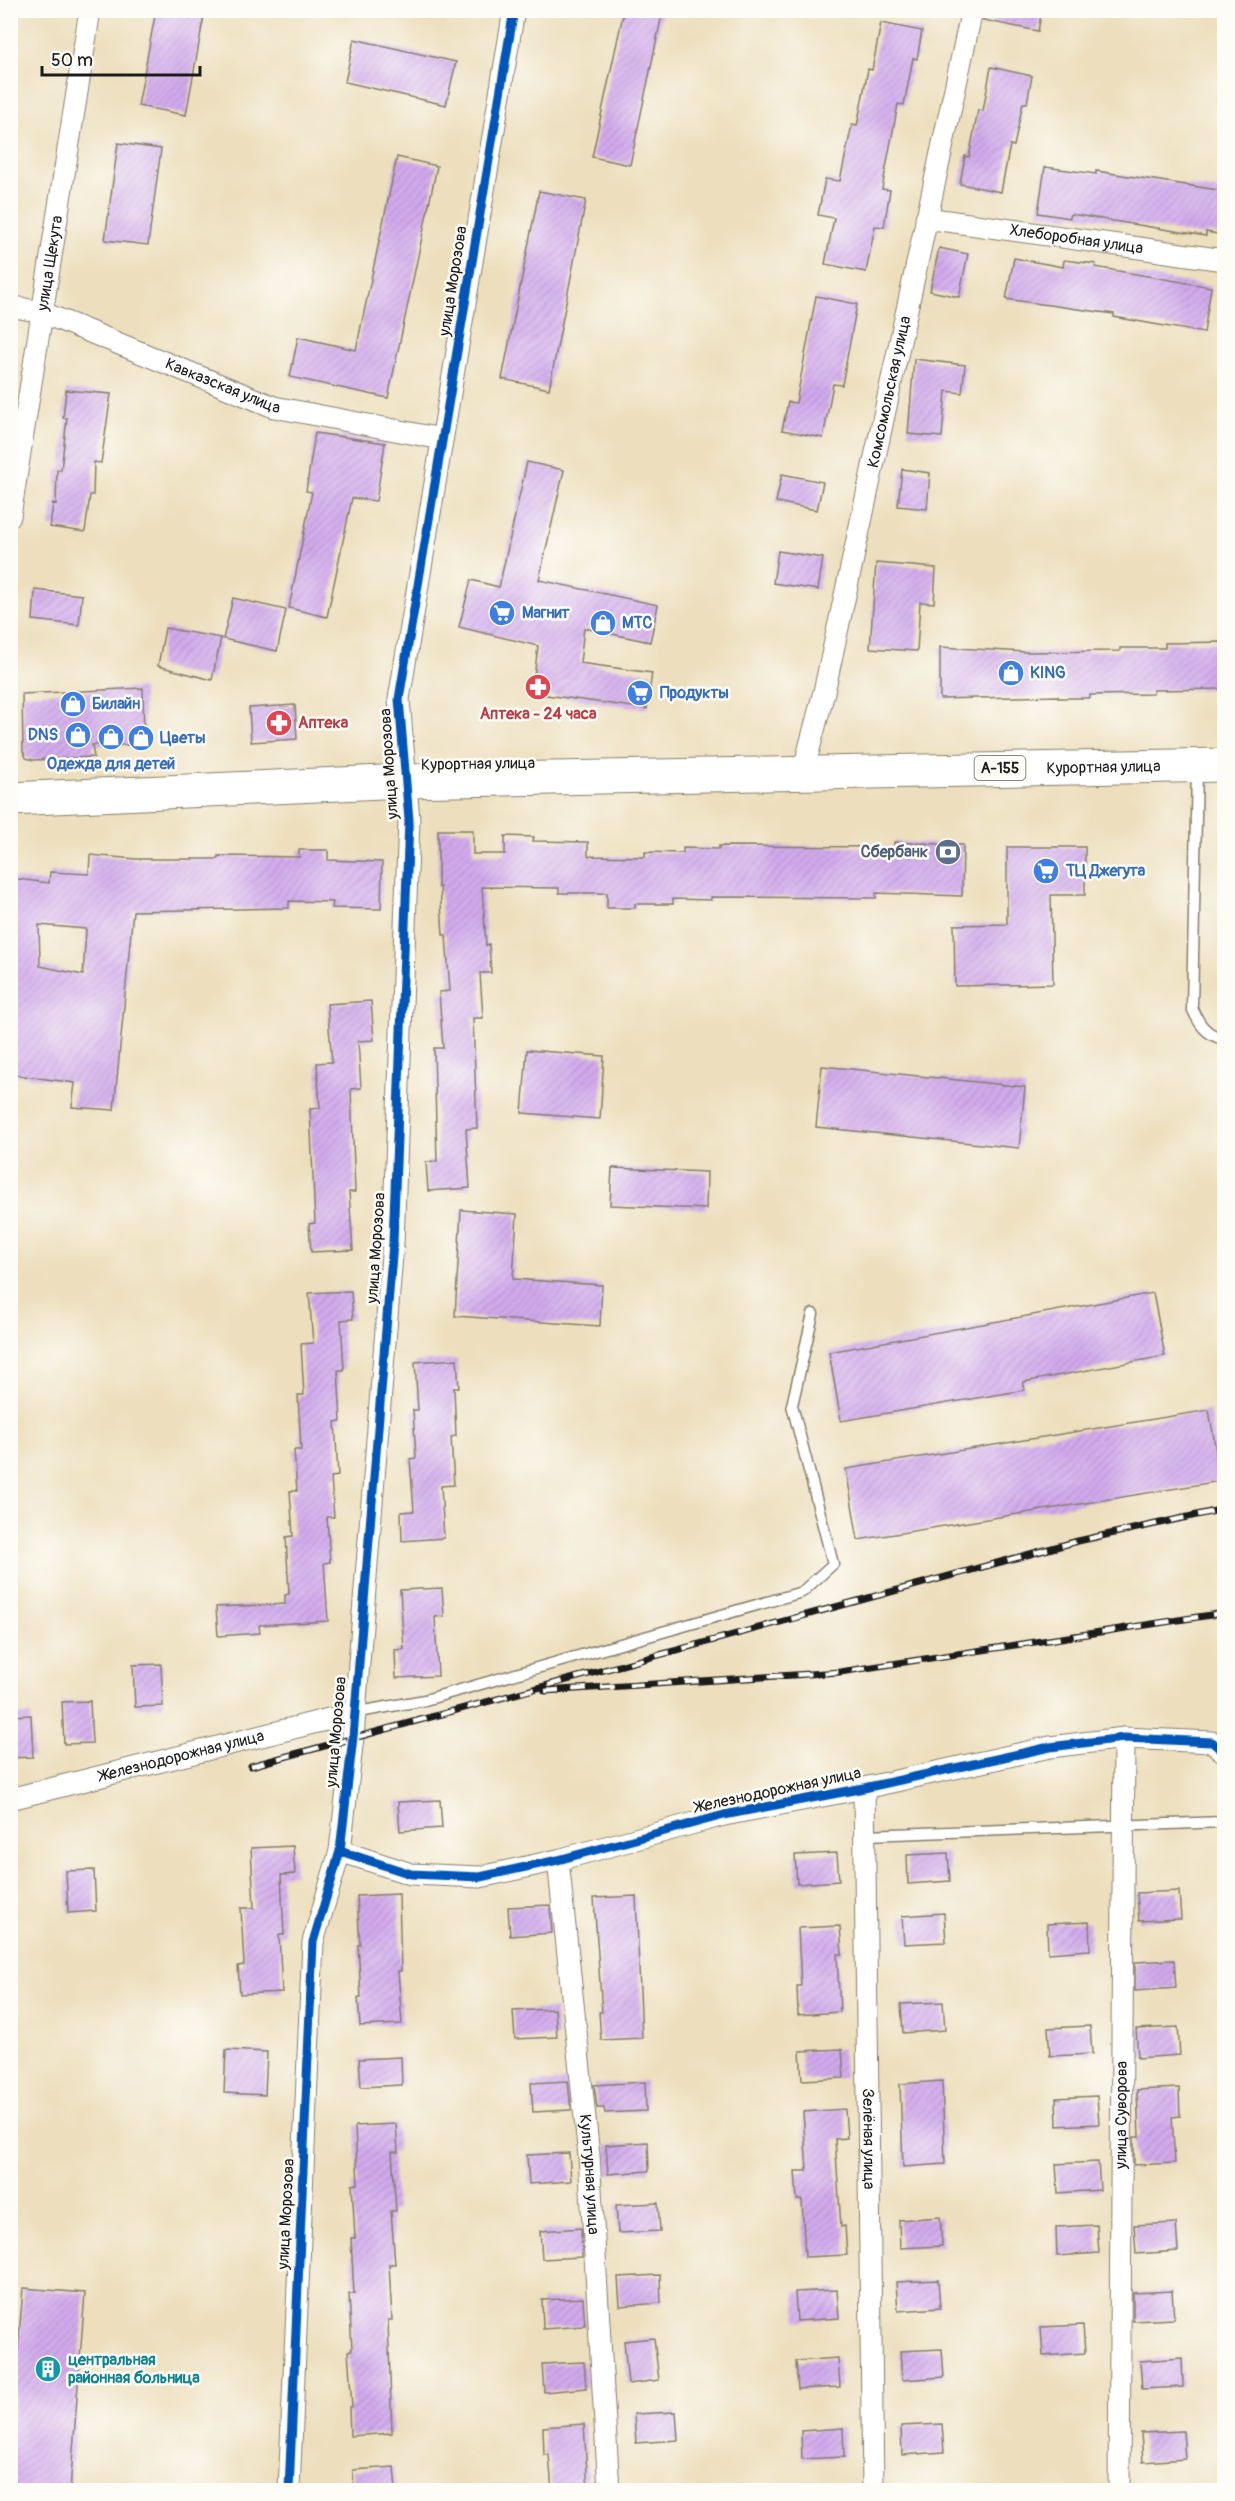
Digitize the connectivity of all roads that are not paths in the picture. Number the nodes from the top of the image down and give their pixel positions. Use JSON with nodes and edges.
{"nodes":[{"id":1,"x":90,"y":10,"type":"edge"},
{"id":2,"x":514,"y":10,"type":"edge"},
{"id":3,"x":972,"y":10,"type":"edge"},
{"id":4,"x":926,"y":218,"type":"junction"},
{"id":5,"x":1224,"y":260,"type":"edge"},
{"id":6,"x":10,"y":306,"type":"edge"},
{"id":7,"x":41,"y":312,"type":"junction"},
{"id":8,"x":442,"y":439,"type":"junction"},
{"id":9,"x":10,"y":516,"type":"edge"},
{"id":10,"x":1211,"y":765,"type":"edge"},
{"id":11,"x":804,"y":772,"type":"junction"},
{"id":12,"x":404,"y":781,"type":"junction"},
{"id":13,"x":10,"y":800,"type":"edge"},
{"id":14,"x":1224,"y":1039,"type":"edge"},
{"id":15,"x":813,"y":1314,"type":"dead end"},
{"id":16,"x":353,"y":1713,"type":"junction"},
{"id":17,"x":1124,"y":1738,"type":"junction"},
{"id":18,"x":1224,"y":1752,"type":"edge"},
{"id":19,"x":864,"y":1788,"type":"junction"},
{"id":20,"x":10,"y":1799,"type":"edge"},
{"id":21,"x":1224,"y":1822,"type":"edge"},
{"id":22,"x":1124,"y":1826,"type":"junction"},
{"id":23,"x":866,"y":1835,"type":"junction"},
{"id":24,"x":340,"y":1851,"type":"junction"},
{"id":25,"x":558,"y":1860,"type":"junction"},
{"id":26,"x":289,"y":2490,"type":"edge"},
{"id":27,"x":609,"y":2490,"type":"edge"},
{"id":28,"x":873,"y":2490,"type":"edge"},
{"id":29,"x":1119,"y":2490,"type":"edge"}],
"edges":[{"from":1,"to":7,"type":"street","name":"улица Щекута"},
{"from":2,"to":8,"type":"street","name":"улица Морозова"},
{"from":3,"to":4,"type":"street","name":"Комсомольская улица"},
{"from":4,"to":5,"type":"street","name":"Хлеборобная улица"},
{"from":4,"to":11,"type":"street","name":"Комсомольская улица"},
{"from":6,"to":7,"type":"street","name":"Кавказская улица"},
{"from":7,"to":8,"type":"street","name":"Кавказская улица"},
{"from":7,"to":9,"type":"street","name":"улица Щекута"},
{"from":8,"to":12,"type":"street","name":"улица Морозова"},
{"from":10,"to":11,"type":"main road","name":"Курортная улица","number":"А-155"},
{"from":10,"to":14,"type":"lane"},
{"from":11,"to":12,"type":"main road","name":"Курортная улица","number":"А-155"},
{"from":12,"to":13,"type":"main road","name":"Курортная улица","number":"А-155"},
{"from":12,"to":16,"type":"street","name":"улица Морозова"},
{"from":15,"to":16,"type":"lane"},
{"from":16,"to":20,"type":"street","name":"Железнодорожная улица"},
{"from":16,"to":24,"type":"street","name":"улица Морозова"},
{"from":17,"to":18,"type":"street","name":"Железнодорожная улица"},
{"from":17,"to":19,"type":"street","name":"Железнодорожная улица"},
{"from":17,"to":22,"type":"street","name":"улица Суворова"},
{"from":19,"to":23,"type":"street","name":"Зелёная улица"},
{"from":19,"to":25,"type":"street","name":"Железнодорожная улица"},
{"from":21,"to":22,"type":"lane"},
{"from":22,"to":23,"type":"lane"},
{"from":22,"to":29,"type":"street","name":"улица Суворова"},
{"from":23,"to":28,"type":"street","name":"Зелёная улица"},
{"from":24,"to":25,"type":"street","name":"Железнодорожная улица"},
{"from":24,"to":26,"type":"street","name":"улица Морозова"},
{"from":25,"to":27,"type":"street","name":"Культурная улица"}]}
